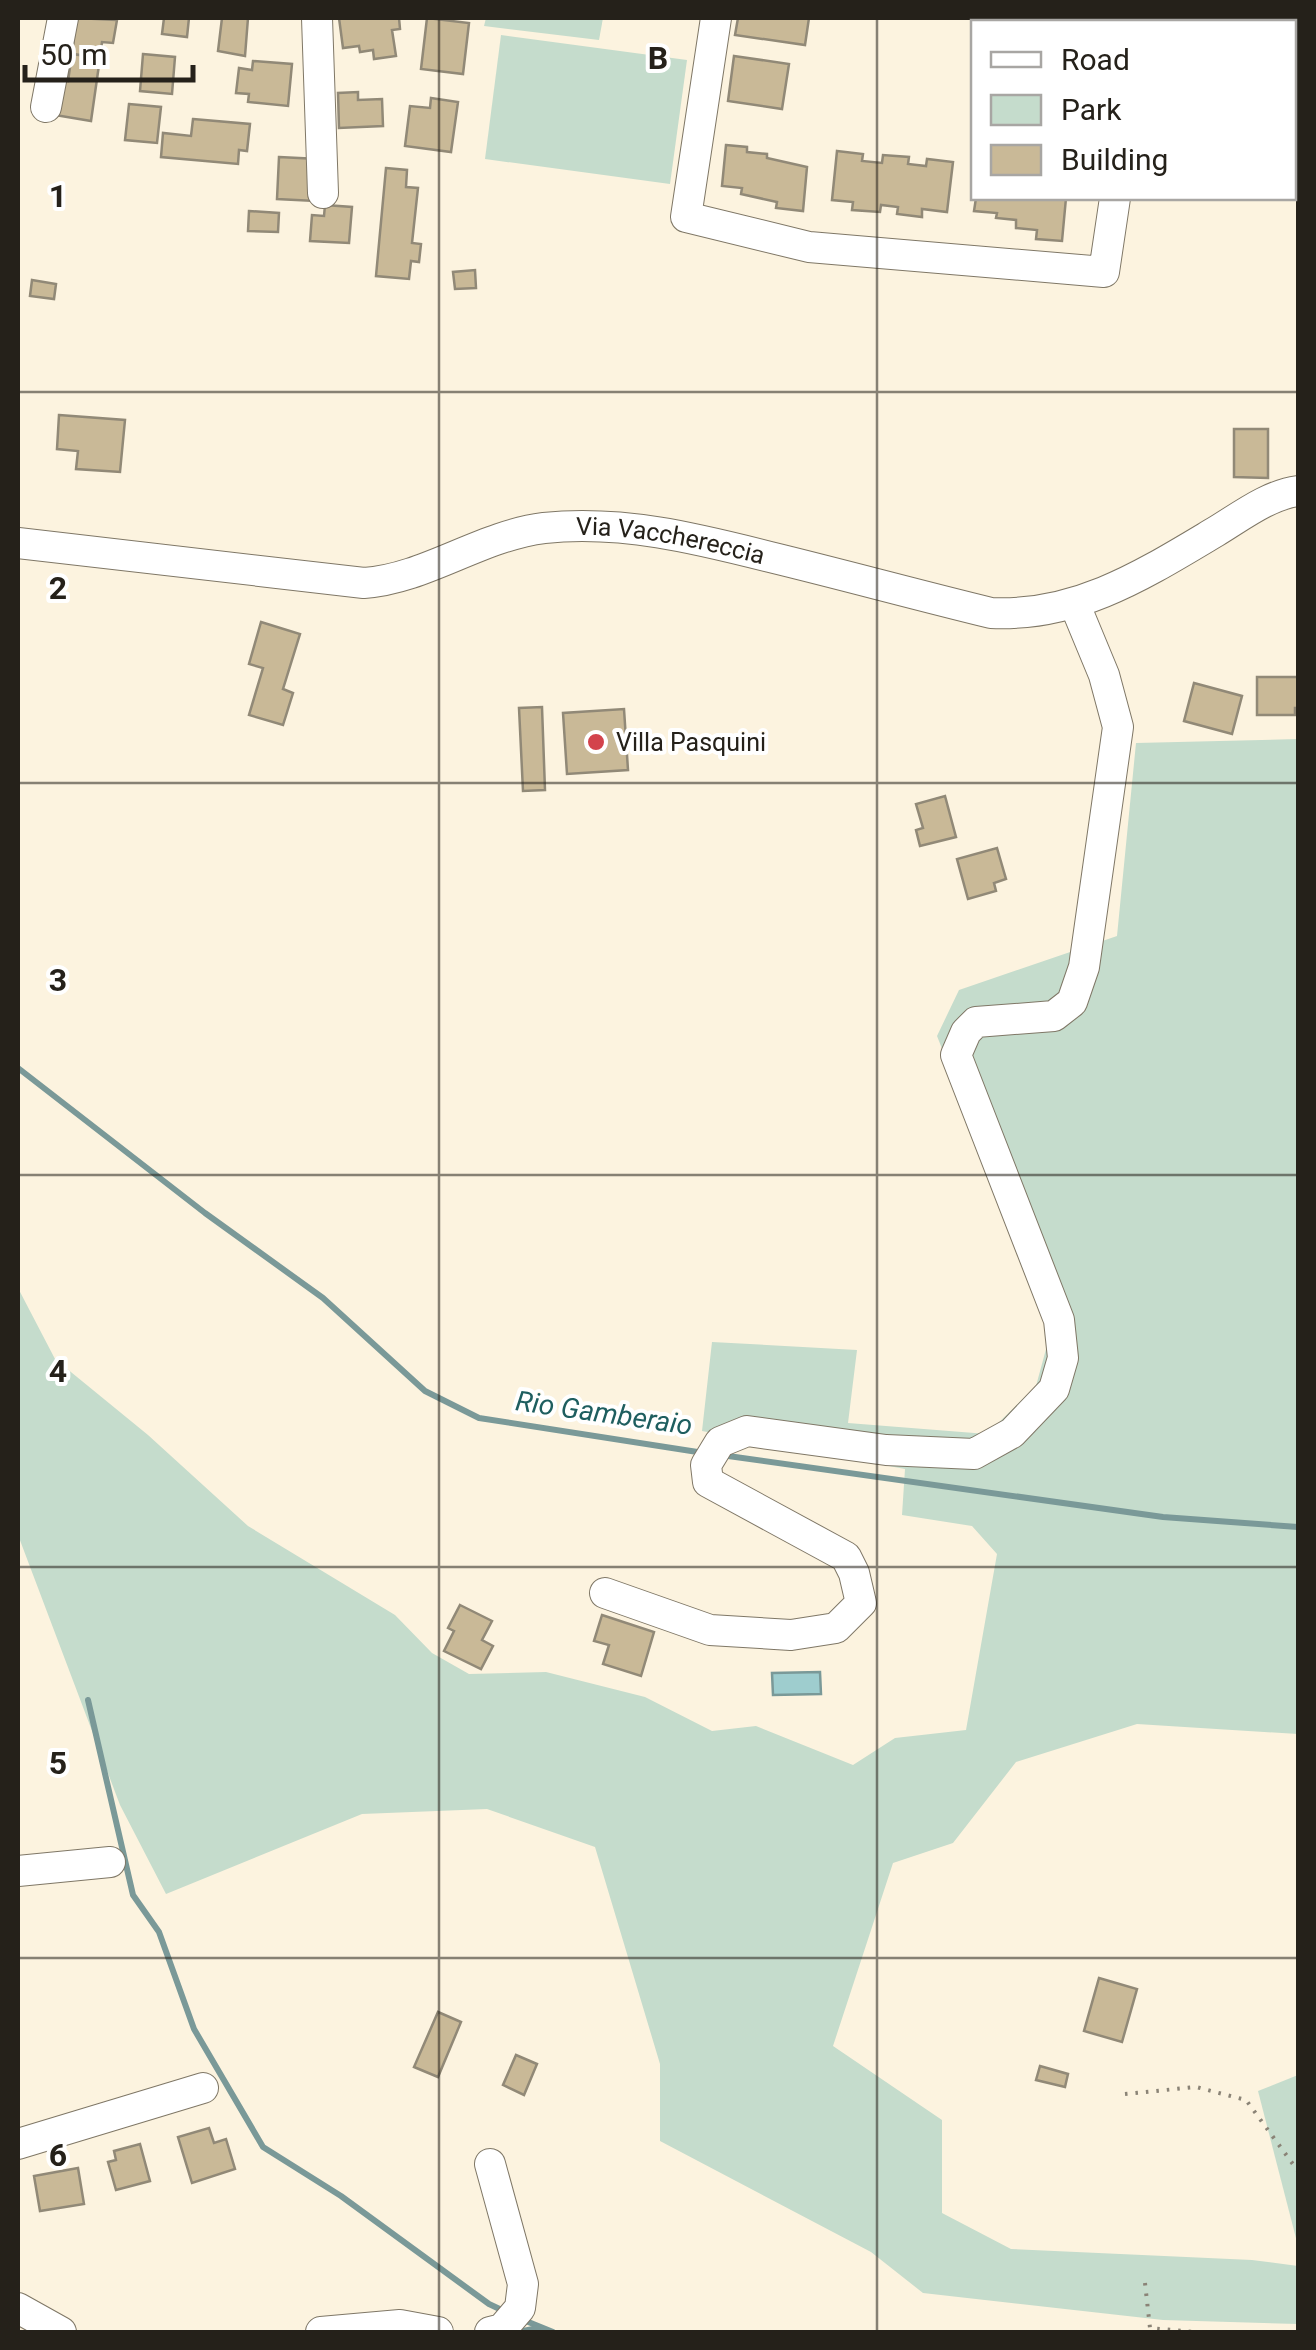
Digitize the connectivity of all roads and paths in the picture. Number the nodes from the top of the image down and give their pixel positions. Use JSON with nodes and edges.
{"nodes":[{"id":1,"x":63,"y":18,"type":"edge"},
{"id":2,"x":317,"y":18,"type":"edge"},
{"id":3,"x":716,"y":18,"type":"edge"},
{"id":4,"x":46,"y":106,"type":"dead end"},
{"id":5,"x":323,"y":193,"type":"dead end"},
{"id":6,"x":1115,"y":200,"type":"edge"},
{"id":7,"x":1298,"y":492,"type":"edge"},
{"id":8,"x":18,"y":543,"type":"edge"},
{"id":9,"x":1075,"y":605,"type":"junction"},
{"id":10,"x":604,"y":1593,"type":"dead end"},
{"id":11,"x":110,"y":1862,"type":"dead end"},
{"id":12,"x":18,"y":1872,"type":"edge"},
{"id":13,"x":204,"y":2088,"type":"dead end"},
{"id":14,"x":1125,"y":2094,"type":"dead end"},
{"id":15,"x":18,"y":2144,"type":"edge"},
{"id":16,"x":490,"y":2164,"type":"dead end"},
{"id":17,"x":1298,"y":2170,"type":"edge"},
{"id":18,"x":1145,"y":2283,"type":"dead end"},
{"id":19,"x":18,"y":2308,"type":"edge"},
{"id":20,"x":62,"y":2332,"type":"edge"},
{"id":21,"x":321,"y":2332,"type":"edge"},
{"id":22,"x":438,"y":2332,"type":"edge"},
{"id":23,"x":490,"y":2332,"type":"edge"},
{"id":24,"x":1194,"y":2332,"type":"edge"}],
"edges":[{"from":1,"to":4,"type":"street"},
{"from":2,"to":5,"type":"street"},
{"from":3,"to":6,"type":"street"},
{"from":7,"to":9,"type":"street","name":"Via Vacchereccia"},
{"from":8,"to":9,"type":"street","name":"Via Vacchereccia"},
{"from":9,"to":10,"type":"street"},
{"from":11,"to":12,"type":"street"},
{"from":13,"to":15,"type":"street"},
{"from":14,"to":17,"type":"path"},
{"from":16,"to":23,"type":"street"},
{"from":18,"to":24,"type":"path"},
{"from":19,"to":20,"type":"street"},
{"from":21,"to":22,"type":"street"}]}
